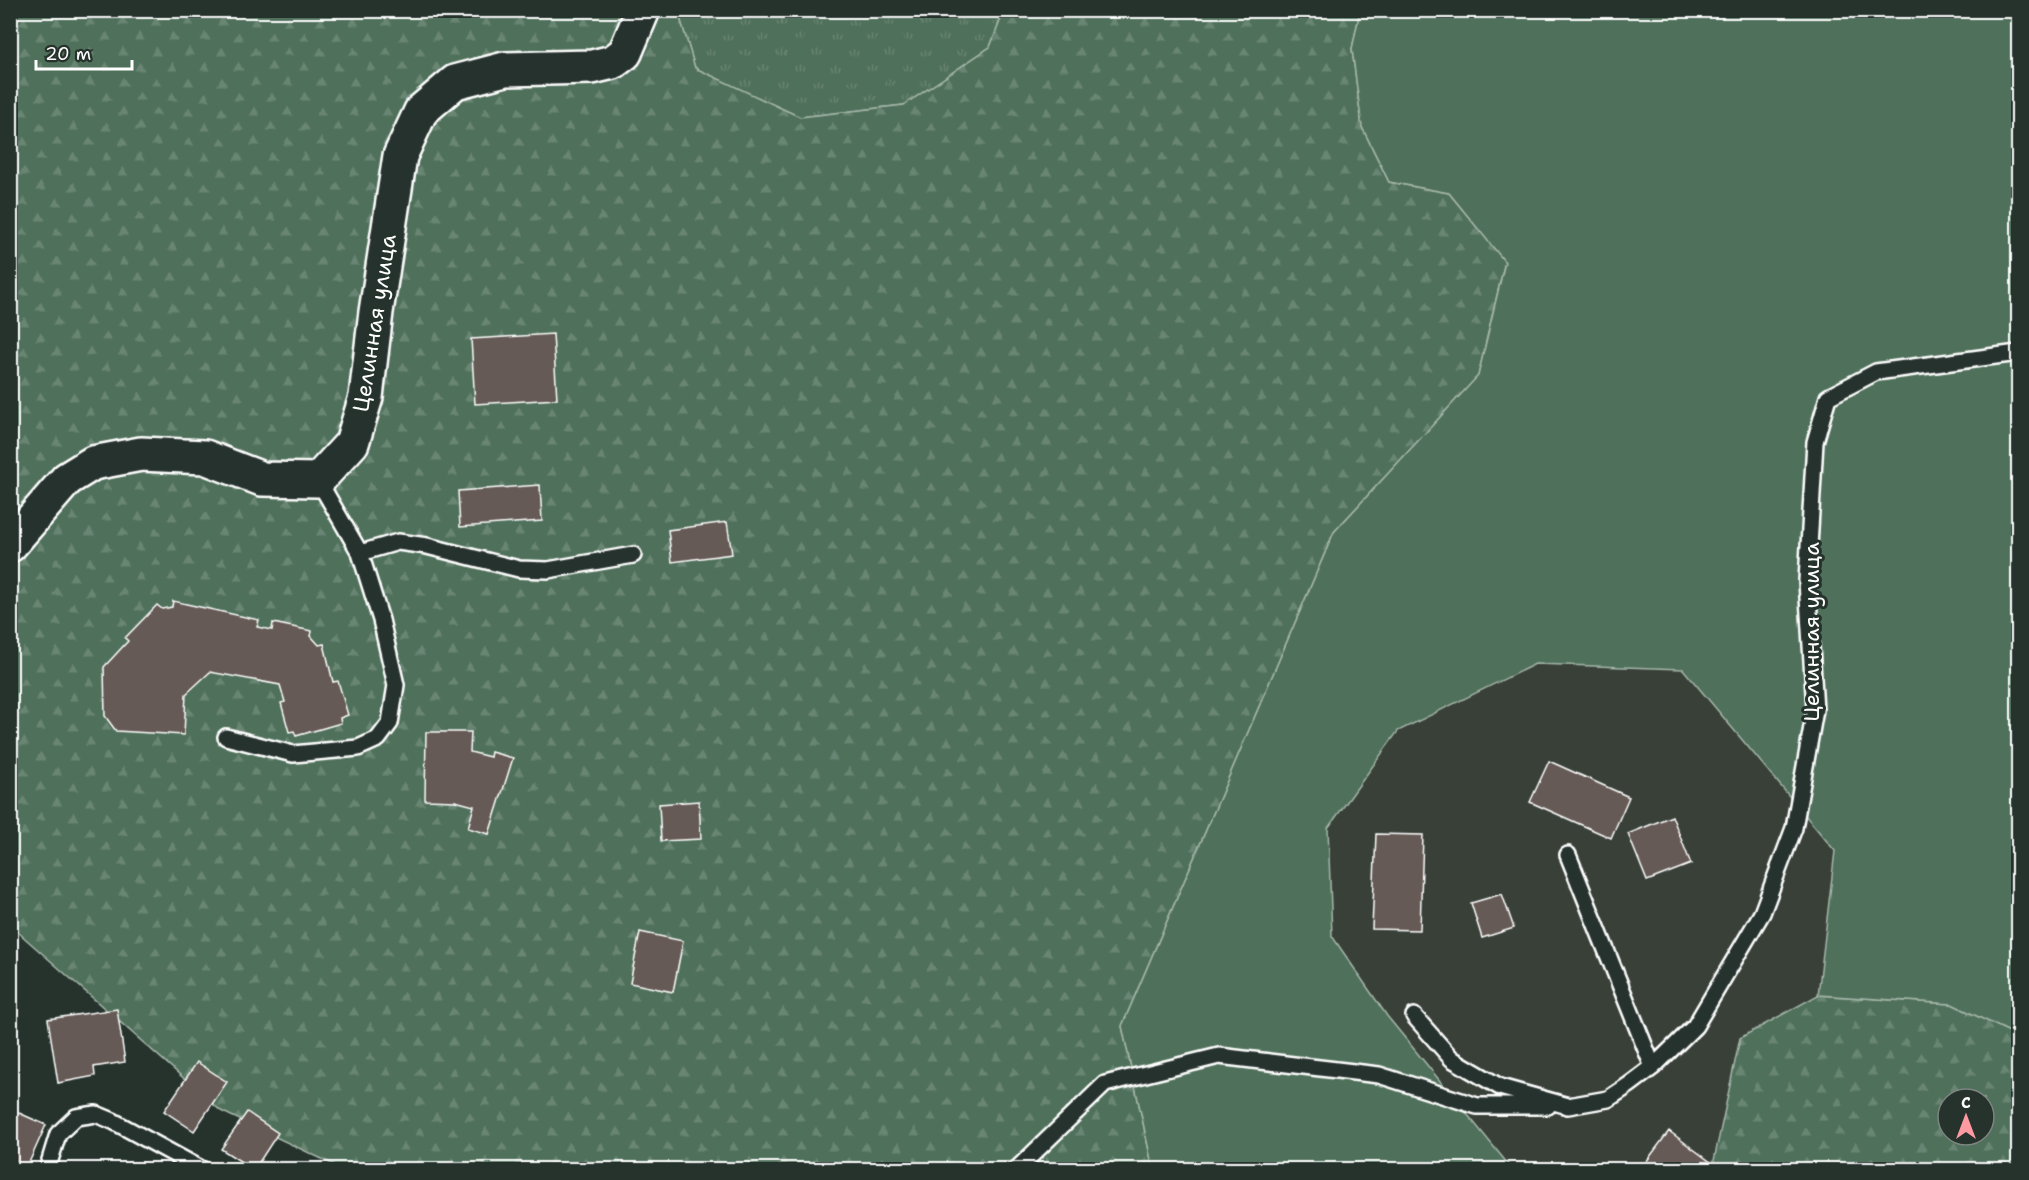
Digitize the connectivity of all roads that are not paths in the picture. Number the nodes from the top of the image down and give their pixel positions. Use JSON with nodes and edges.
{"nodes":[{"id":1,"x":643,"y":10,"type":"edge"},
{"id":2,"x":2019,"y":353,"type":"edge"},
{"id":3,"x":318,"y":480,"type":"junction"},
{"id":4,"x":10,"y":545,"type":"edge"},
{"id":5,"x":360,"y":553,"type":"junction"},
{"id":6,"x":633,"y":555,"type":"dead end"},
{"id":7,"x":226,"y":737,"type":"dead end"},
{"id":8,"x":1568,"y":855,"type":"dead end"},
{"id":9,"x":1414,"y":1016,"type":"dead end"},
{"id":10,"x":1653,"y":1067,"type":"junction"},
{"id":11,"x":1568,"y":1106,"type":"junction"},
{"id":12,"x":47,"y":1170,"type":"edge"},
{"id":13,"x":202,"y":1170,"type":"edge"},
{"id":14,"x":1016,"y":1170,"type":"edge"}],
"edges":[{"from":1,"to":3,"type":"street","name":"Целинная улица"},
{"from":2,"to":10,"type":"lane","name":"Целинная улица"},
{"from":3,"to":4,"type":"street"},
{"from":3,"to":5,"type":"lane"},
{"from":5,"to":6,"type":"lane"},
{"from":5,"to":7,"type":"lane"},
{"from":8,"to":10,"type":"lane"},
{"from":9,"to":11,"type":"lane","name":"Целинная улица"},
{"from":10,"to":11,"type":"lane","name":"Целинная улица"},
{"from":11,"to":14,"type":"lane"},
{"from":12,"to":13,"type":"lane"}]}
